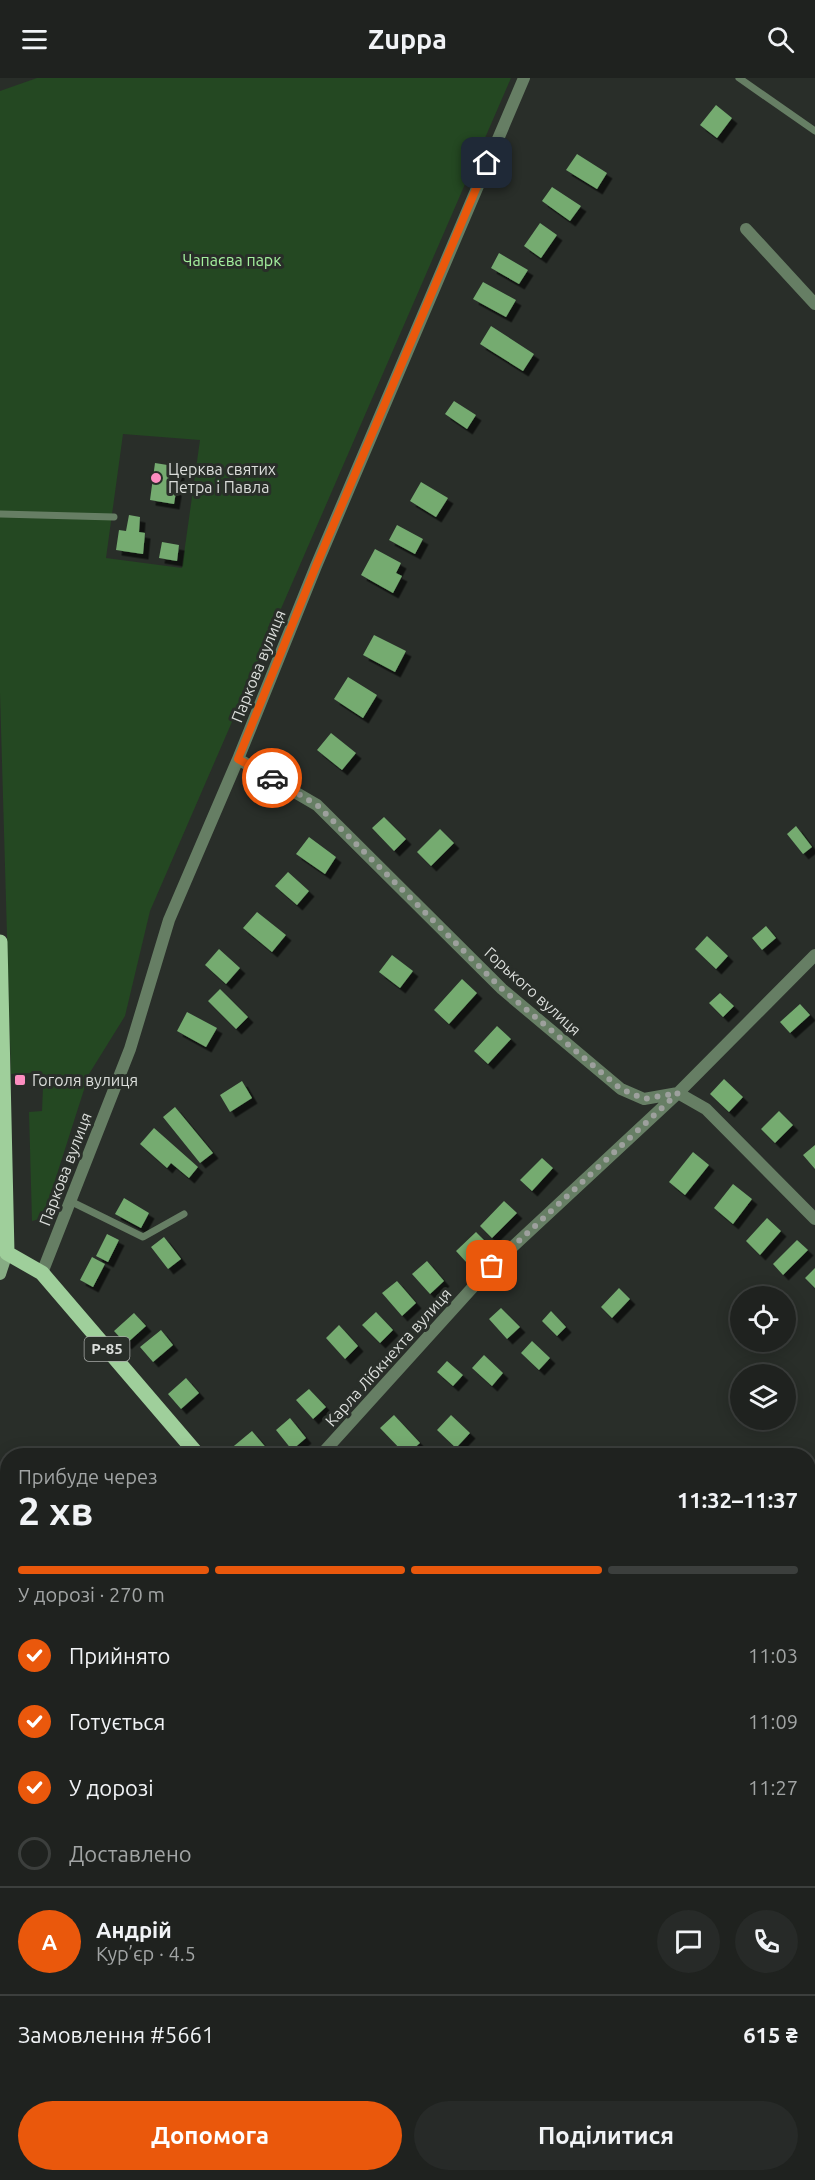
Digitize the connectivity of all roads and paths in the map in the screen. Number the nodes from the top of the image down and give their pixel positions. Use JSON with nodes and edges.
{"nodes":[{"id":1,"x":524,"y":78,"type":"edge"},
{"id":2,"x":739,"y":78,"type":"edge"},
{"id":3,"x":815,"y":131,"type":"edge"},
{"id":4,"x":746,"y":229,"type":"dead end"},
{"id":5,"x":815,"y":304,"type":"edge"},
{"id":6,"x":0,"y":514,"type":"edge"},
{"id":7,"x":114,"y":517,"type":"dead end"},
{"id":8,"x":238,"y":759,"type":"junction"},
{"id":9,"x":0,"y":942,"type":"edge"},
{"id":10,"x":815,"y":955,"type":"edge"},
{"id":11,"x":678,"y":1093,"type":"junction"},
{"id":12,"x":3,"y":1181,"type":"edge"},
{"id":13,"x":70,"y":1201,"type":"junction"},
{"id":14,"x":184,"y":1214,"type":"dead end"},
{"id":15,"x":815,"y":1219,"type":"edge"},
{"id":16,"x":8,"y":1253,"type":"junction"},
{"id":17,"x":42,"y":1273,"type":"junction"},
{"id":18,"x":0,"y":1274,"type":"edge"},
{"id":19,"x":192,"y":1448,"type":"edge"},
{"id":20,"x":327,"y":1448,"type":"edge"}],
"edges":[{"from":1,"to":8,"type":"street","name":"Паркова вулиця"},
{"from":2,"to":3,"type":"lane"},
{"from":4,"to":5,"type":"street"},
{"from":6,"to":7,"type":"lane"},
{"from":8,"to":11,"type":"street","name":"Горького вулиця"},
{"from":8,"to":13,"type":"street","name":"Паркова вулиця"},
{"from":9,"to":12,"type":"main road"},
{"from":10,"to":11,"type":"street","name":"Карла Лібкнехта вулиця"},
{"from":11,"to":15,"type":"street"},
{"from":11,"to":20,"type":"street","name":"Карла Лібкнехта вулиця"},
{"from":12,"to":16,"type":"main road"},
{"from":13,"to":14,"type":"lane"},
{"from":13,"to":17,"type":"street","name":"Паркова вулиця"},
{"from":16,"to":17,"type":"main road","number":"Р-85"},
{"from":16,"to":18,"type":"main road"},
{"from":17,"to":19,"type":"main road","number":"Р-85"}]}
